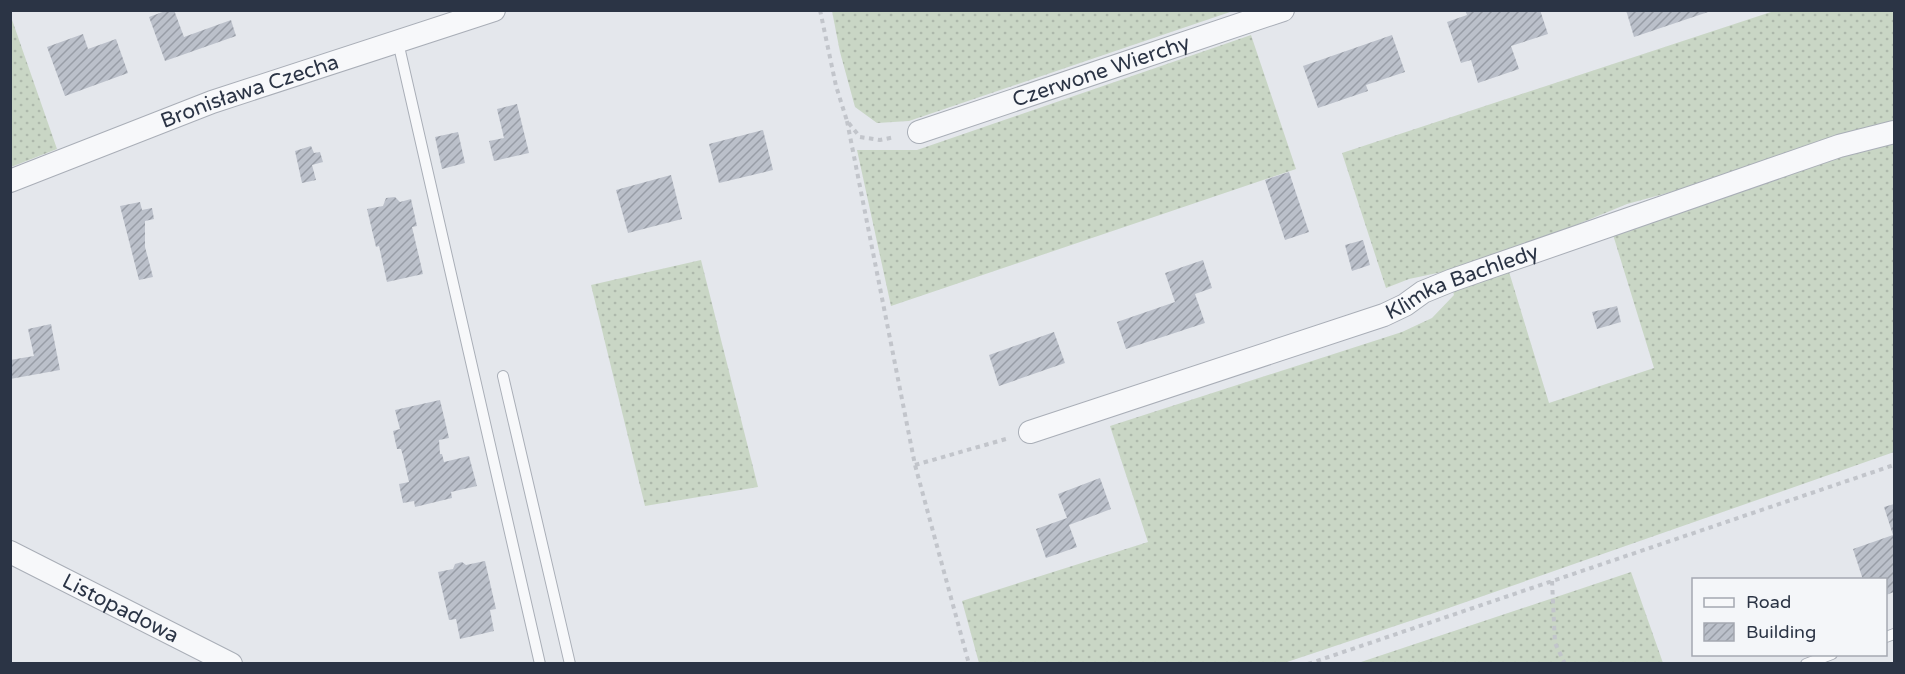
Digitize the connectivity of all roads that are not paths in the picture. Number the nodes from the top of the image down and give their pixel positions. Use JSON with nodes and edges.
{"nodes":[{"id":1,"x":494,"y":10,"type":"edge"},
{"id":2,"x":1283,"y":10,"type":"edge"},
{"id":3,"x":398,"y":42,"type":"junction"},
{"id":4,"x":919,"y":132,"type":"road end"},
{"id":5,"x":1894,"y":132,"type":"edge"},
{"id":6,"x":10,"y":181,"type":"edge"},
{"id":7,"x":503,"y":376,"type":"dead end"},
{"id":8,"x":1030,"y":432,"type":"road end"},
{"id":9,"x":10,"y":552,"type":"edge"},
{"id":10,"x":1826,"y":656,"type":"edge"},
{"id":11,"x":231,"y":663,"type":"edge"},
{"id":12,"x":540,"y":663,"type":"edge"},
{"id":13,"x":570,"y":663,"type":"edge"},
{"id":14,"x":1806,"y":663,"type":"edge"}],
"edges":[{"from":1,"to":3,"type":"street","name":"Bronisława Czecha"},
{"from":2,"to":4,"type":"street","name":"Czerwone Wierchy"},
{"from":3,"to":6,"type":"street","name":"Bronisława Czecha"},
{"from":3,"to":12,"type":"lane"},
{"from":5,"to":8,"type":"street","name":"Klimka Bachledy"},
{"from":7,"to":13,"type":"lane"},
{"from":9,"to":11,"type":"street","name":"Listopadowa"},
{"from":10,"to":14,"type":"lane"}]}
